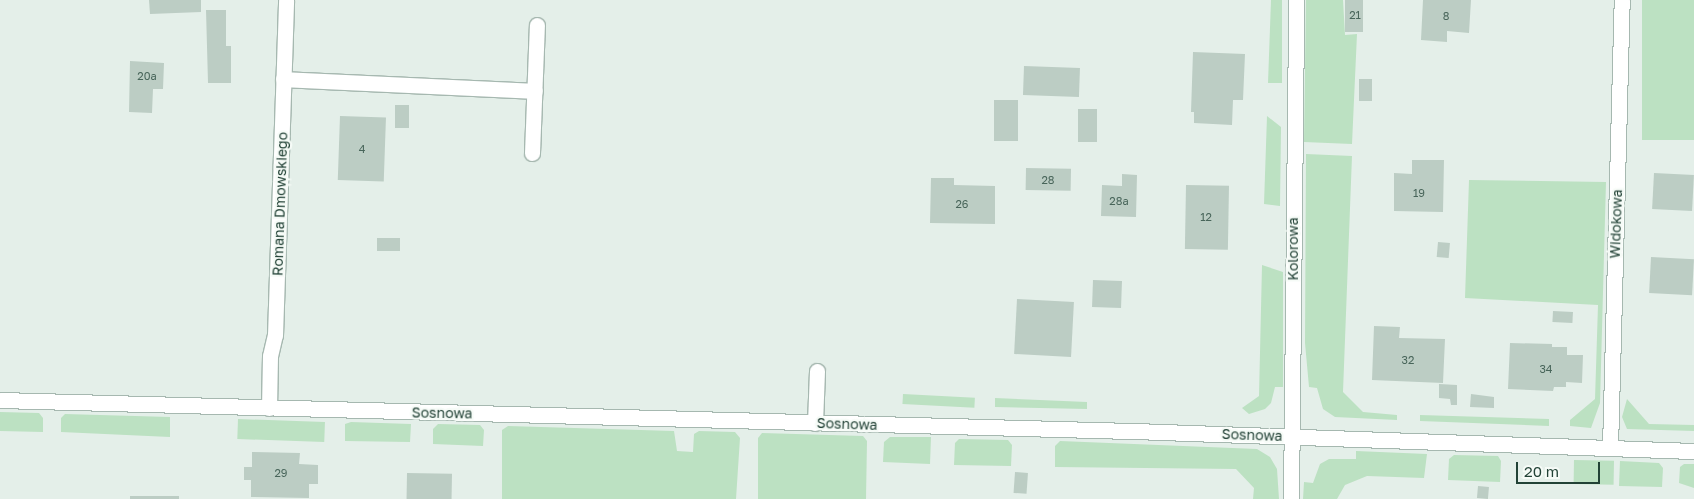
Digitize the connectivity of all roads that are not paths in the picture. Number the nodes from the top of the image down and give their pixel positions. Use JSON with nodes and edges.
{"nodes":[{"id":1,"x":286,"y":0,"type":"edge"},
{"id":2,"x":1296,"y":0,"type":"edge"},
{"id":3,"x":1622,"y":0,"type":"edge"},
{"id":4,"x":538,"y":24,"type":"dead end"},
{"id":5,"x":283,"y":79,"type":"junction"},
{"id":6,"x":535,"y":91,"type":"junction"},
{"id":7,"x":532,"y":153,"type":"dead end"},
{"id":8,"x":817,"y":370,"type":"dead end"},
{"id":9,"x":0,"y":400,"type":"edge"},
{"id":10,"x":269,"y":408,"type":"junction"},
{"id":11,"x":815,"y":423,"type":"junction"},
{"id":12,"x":1293,"y":437,"type":"junction"},
{"id":13,"x":1610,"y":448,"type":"junction"},
{"id":14,"x":1694,"y":451,"type":"edge"},
{"id":15,"x":1291,"y":499,"type":"edge"}],
"edges":[{"from":1,"to":5,"type":"street","name":"Romana Dmowskiego"},
{"from":2,"to":12,"type":"street","name":"Kolorowa"},
{"from":3,"to":13,"type":"street","name":"Widokowa"},
{"from":4,"to":6,"type":"street"},
{"from":5,"to":6,"type":"street"},
{"from":5,"to":10,"type":"street","name":"Romana Dmowskiego"},
{"from":6,"to":7,"type":"street"},
{"from":8,"to":11,"type":"street"},
{"from":9,"to":10,"type":"street","name":"Sosnowa"},
{"from":10,"to":11,"type":"street","name":"Sosnowa"},
{"from":11,"to":12,"type":"street","name":"Sosnowa"},
{"from":12,"to":13,"type":"street","name":"Sosnowa"},
{"from":12,"to":15,"type":"street","name":"Kolorowa"},
{"from":13,"to":14,"type":"street","name":"Sosnowa"}]}
